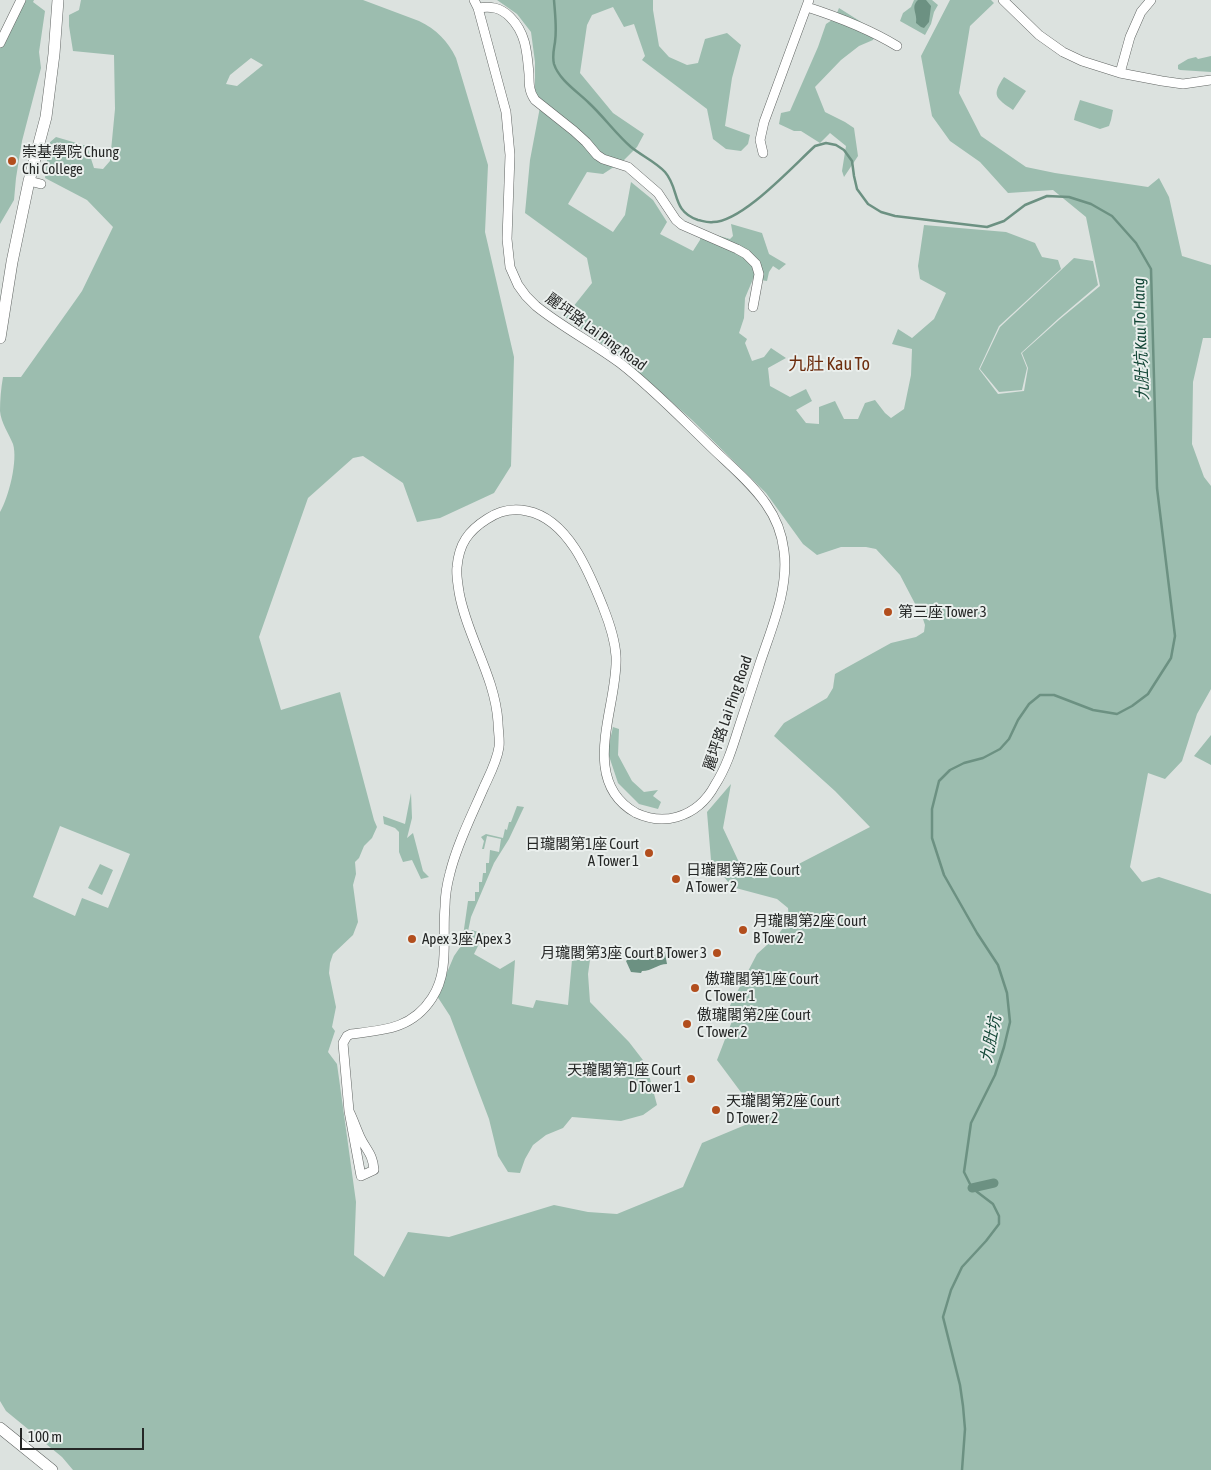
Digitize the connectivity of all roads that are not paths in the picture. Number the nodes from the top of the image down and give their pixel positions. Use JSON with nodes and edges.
{"nodes":[{"id":1,"x":21,"y":0,"type":"edge"},
{"id":2,"x":58,"y":0,"type":"edge"},
{"id":3,"x":1003,"y":0,"type":"edge"},
{"id":4,"x":1151,"y":0,"type":"edge"},
{"id":5,"x":476,"y":4,"type":"edge"},
{"id":6,"x":808,"y":4,"type":"edge"},
{"id":7,"x":0,"y":43,"type":"edge"},
{"id":8,"x":896,"y":46,"type":"dead end"},
{"id":9,"x":1120,"y":73,"type":"junction"},
{"id":10,"x":1211,"y":80,"type":"edge"},
{"id":11,"x":763,"y":153,"type":"dead end"},
{"id":12,"x":753,"y":306,"type":"dead end"},
{"id":13,"x":0,"y":338,"type":"edge"},
{"id":14,"x":349,"y":1111,"type":"junction"},
{"id":15,"x":0,"y":1428,"type":"edge"},
{"id":16,"x":52,"y":1470,"type":"edge"}],
"edges":[{"from":1,"to":7,"type":"street"},
{"from":2,"to":13,"type":"main road"},
{"from":3,"to":9,"type":"street"},
{"from":4,"to":9,"type":"street"},
{"from":5,"to":12,"type":"street"},
{"from":5,"to":14,"type":"street","name":"麗坪路 Lai Ping Road"},
{"from":6,"to":8,"type":"street"},
{"from":6,"to":11,"type":"street"},
{"from":9,"to":10,"type":"street"},
{"from":14,"to":14,"type":"street","name":"麗坪路 Lai Ping Road"},
{"from":15,"to":16,"type":"main road"}]}
